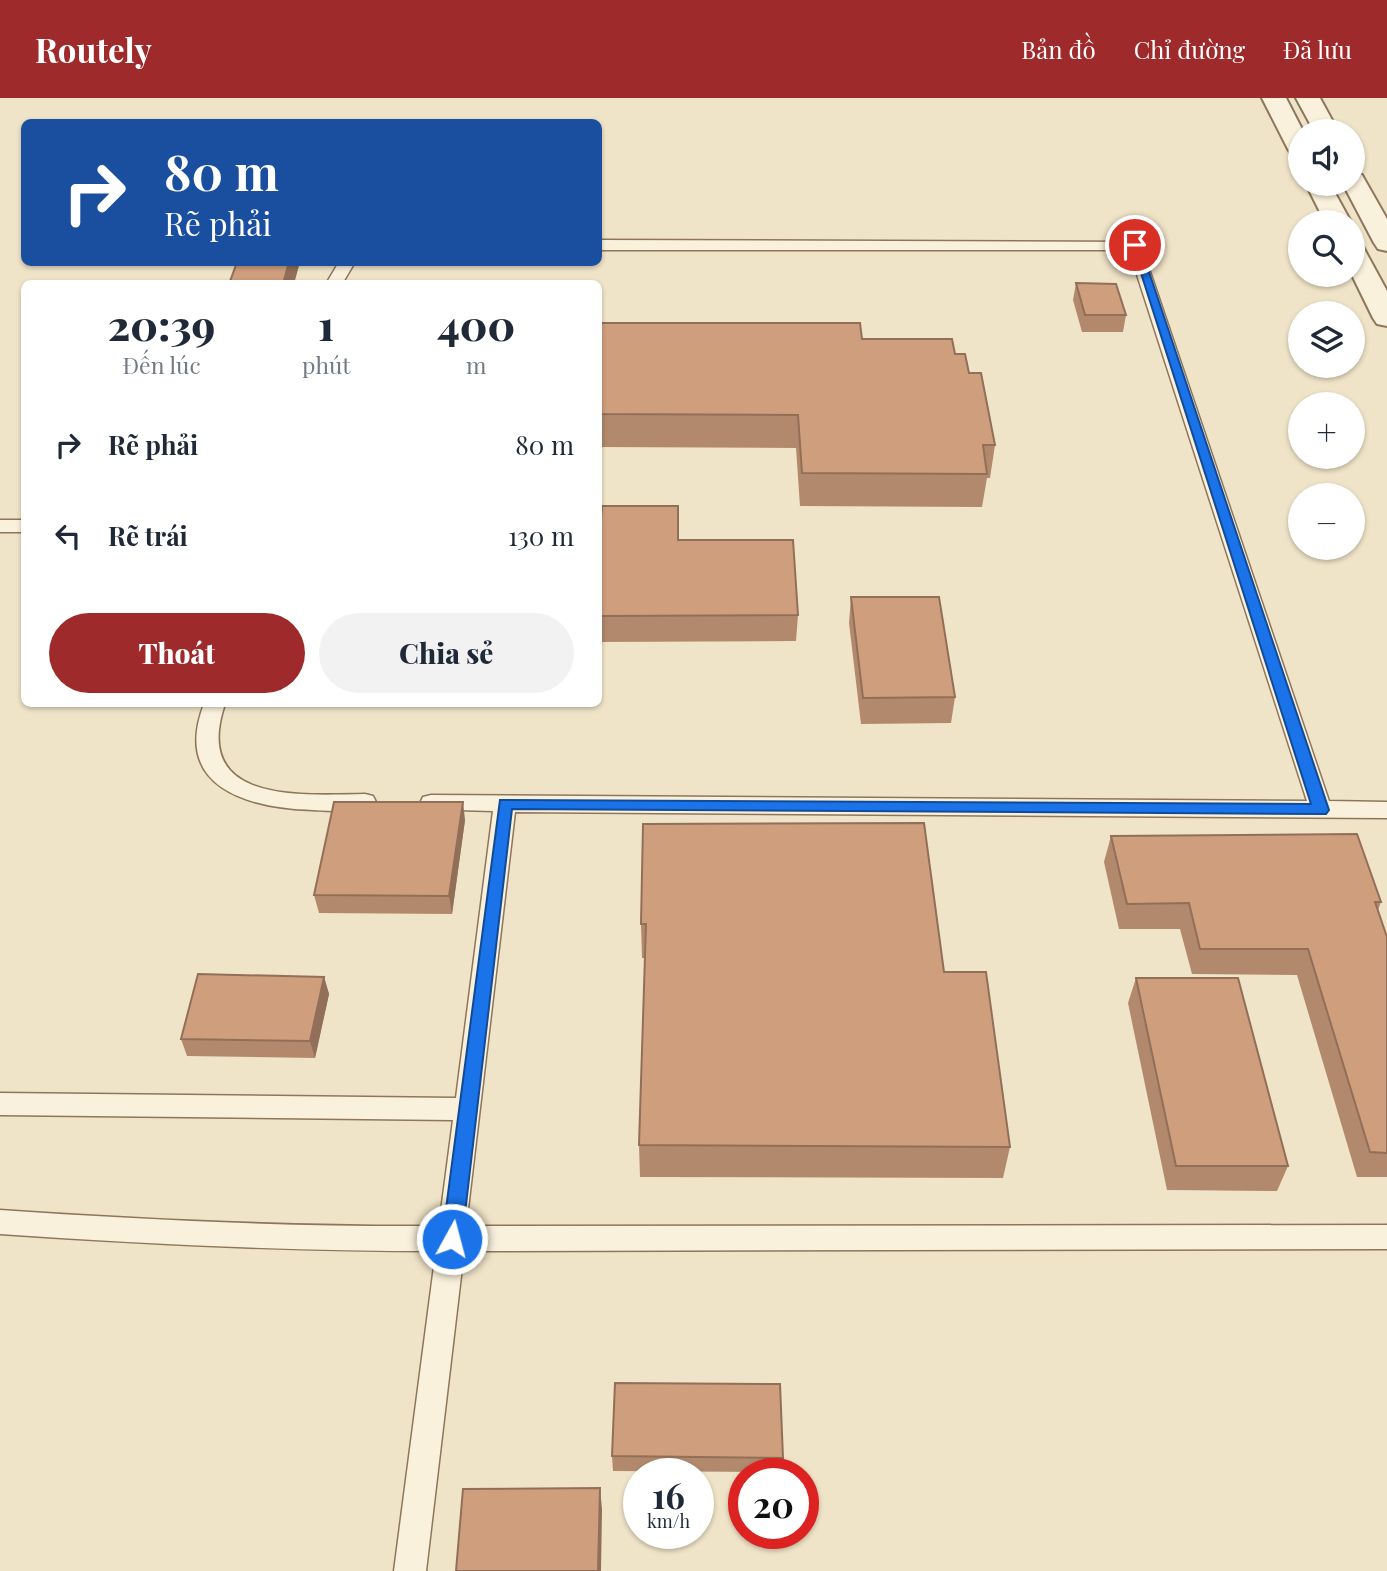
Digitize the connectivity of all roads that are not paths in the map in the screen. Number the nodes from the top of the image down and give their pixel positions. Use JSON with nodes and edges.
{"nodes":[{"id":1,"x":1274,"y":98,"type":"edge"},
{"id":2,"x":1308,"y":98,"type":"edge"},
{"id":3,"x":1319,"y":119,"type":"edge"},
{"id":4,"x":1288,"y":125,"type":"edge"},
{"id":5,"x":1362,"y":196,"type":"edge"},
{"id":6,"x":1387,"y":243,"type":"edge"},
{"id":7,"x":602,"y":245,"type":"edge"},
{"id":8,"x":1365,"y":275,"type":"edge"},
{"id":9,"x":1387,"y":318,"type":"edge"},
{"id":10,"x":0,"y":526,"type":"edge"},
{"id":11,"x":21,"y":526,"type":"edge"},
{"id":12,"x":213,"y":707,"type":"edge"},
{"id":13,"x":383,"y":803,"type":"edge"},
{"id":14,"x":410,"y":803,"type":"edge"},
{"id":15,"x":505,"y":804,"type":"junction"},
{"id":16,"x":1321,"y":810,"type":"junction"},
{"id":17,"x":1387,"y":810,"type":"edge"},
{"id":18,"x":0,"y":1104,"type":"edge"},
{"id":19,"x":467,"y":1109,"type":"junction"},
{"id":20,"x":0,"y":1222,"type":"edge"},
{"id":21,"x":1387,"y":1237,"type":"edge"},
{"id":22,"x":452,"y":1239,"type":"junction"},
{"id":23,"x":410,"y":1571,"type":"edge"}],
"edges":[{"from":1,"to":4,"type":"street"},
{"from":2,"to":3,"type":"street"},
{"from":5,"to":6,"type":"street"},
{"from":7,"to":16,"type":"lane"},
{"from":8,"to":9,"type":"street"},
{"from":10,"to":11,"type":"lane"},
{"from":12,"to":13,"type":"lane"},
{"from":14,"to":15,"type":"lane"},
{"from":15,"to":16,"type":"lane"},
{"from":15,"to":19,"type":"lane"},
{"from":16,"to":17,"type":"lane"},
{"from":18,"to":19,"type":"lane"},
{"from":19,"to":22,"type":"lane"},
{"from":20,"to":22,"type":"lane"},
{"from":21,"to":22,"type":"lane"},
{"from":22,"to":23,"type":"lane"}]}
